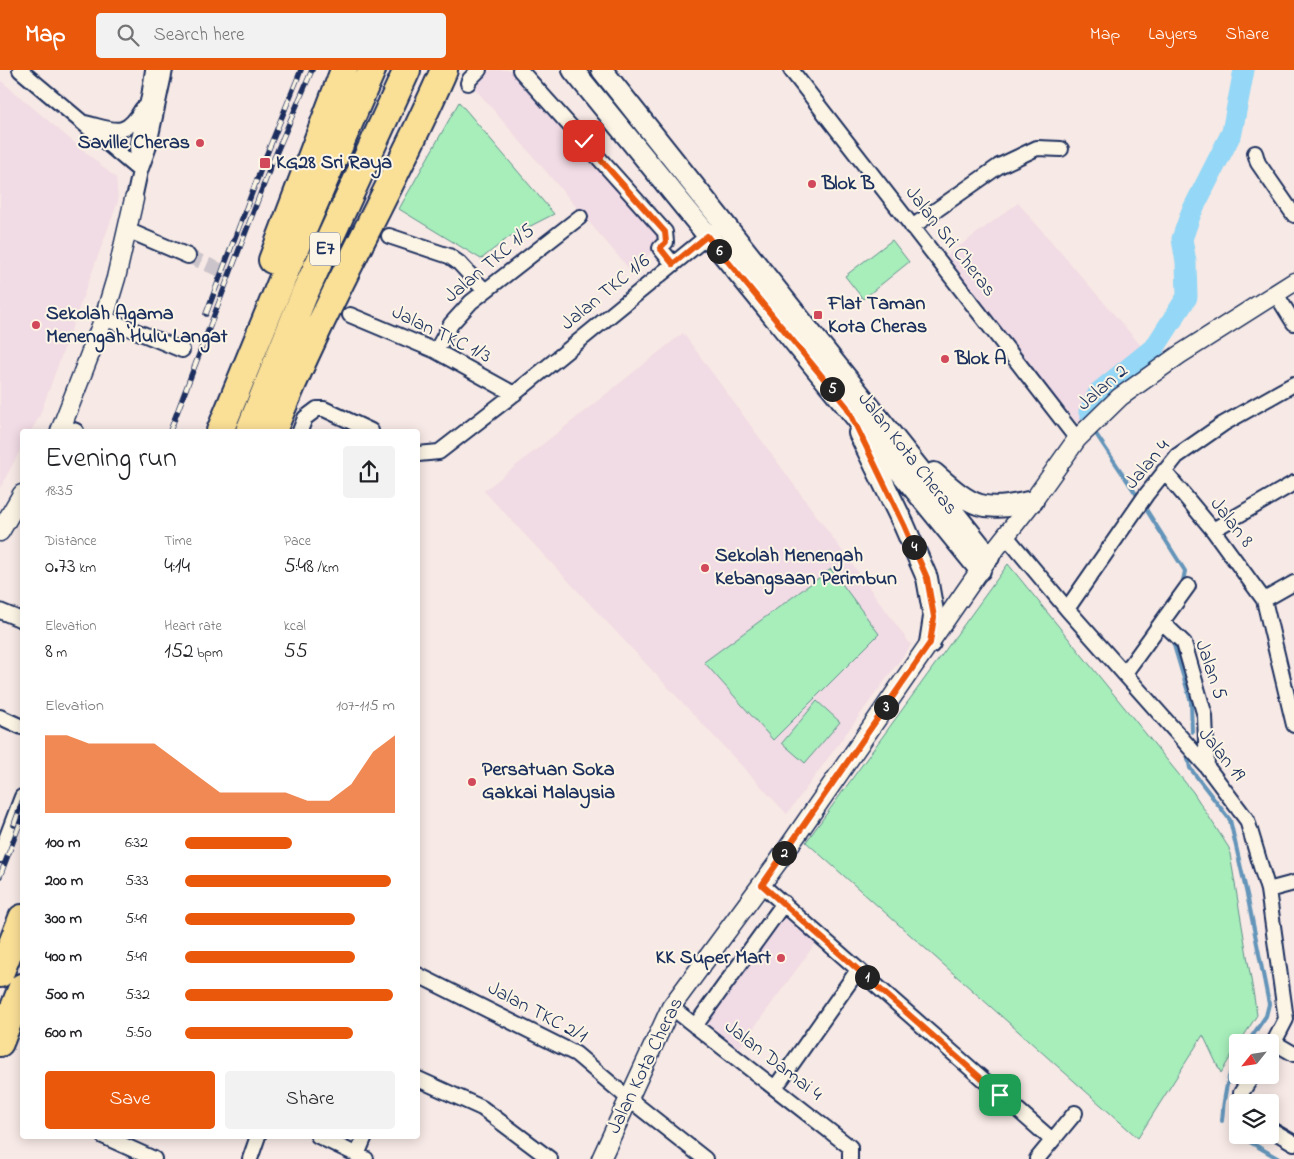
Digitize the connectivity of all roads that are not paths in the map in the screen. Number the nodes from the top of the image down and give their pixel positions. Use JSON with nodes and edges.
{"nodes":[{"id":1,"x":20,"y":70,"type":"edge"},
{"id":2,"x":154,"y":70,"type":"edge"},
{"id":3,"x":164,"y":70,"type":"edge"},
{"id":4,"x":344,"y":70,"type":"edge"},
{"id":5,"x":372,"y":70,"type":"edge"},
{"id":6,"x":407,"y":70,"type":"edge"},
{"id":7,"x":479,"y":70,"type":"edge"},
{"id":8,"x":520,"y":70,"type":"edge"},
{"id":9,"x":602,"y":70,"type":"edge"},
{"id":10,"x":791,"y":70,"type":"edge"},
{"id":11,"x":444,"y":71,"type":"edge"},
{"id":12,"x":574,"y":72,"type":"edge"},
{"id":13,"x":468,"y":83,"type":"dead end"},
{"id":14,"x":149,"y":97,"type":"junction"},
{"id":15,"x":82,"y":122,"type":"junction"},
{"id":16,"x":1061,"y":149,"type":"dead end"},
{"id":17,"x":1255,"y":153,"type":"dead end"},
{"id":18,"x":140,"y":171,"type":"junction"},
{"id":19,"x":134,"y":199,"type":"joint"},
{"id":20,"x":1294,"y":215,"type":"edge"},
{"id":21,"x":580,"y":217,"type":"dead end"},
{"id":22,"x":723,"y":223,"type":"junction"},
{"id":23,"x":912,"y":227,"type":"junction"},
{"id":24,"x":127,"y":230,"type":"junction"},
{"id":25,"x":389,"y":236,"type":"dead end"},
{"id":26,"x":707,"y":236,"type":"junction"},
{"id":27,"x":188,"y":256,"type":"tunnel mouth"},
{"id":28,"x":673,"y":264,"type":"junction"},
{"id":29,"x":1294,"y":282,"type":"edge"},
{"id":30,"x":485,"y":291,"type":"junction"},
{"id":31,"x":1276,"y":294,"type":"junction"},
{"id":32,"x":350,"y":315,"type":"dead end"},
{"id":33,"x":104,"y":318,"type":"junction"},
{"id":34,"x":1294,"y":323,"type":"edge"},
{"id":35,"x":182,"y":350,"type":"dead end"},
{"id":36,"x":436,"y":351,"type":"junction"},
{"id":37,"x":1294,"y":384,"type":"edge"},
{"id":38,"x":514,"y":394,"type":"junction"},
{"id":39,"x":847,"y":407,"type":"junction"},
{"id":40,"x":66,"y":429,"type":"edge"},
{"id":41,"x":214,"y":429,"type":"edge"},
{"id":42,"x":221,"y":429,"type":"edge"},
{"id":43,"x":250,"y":429,"type":"edge"},
{"id":44,"x":274,"y":429,"type":"edge"},
{"id":45,"x":301,"y":429,"type":"edge"},
{"id":46,"x":366,"y":429,"type":"edge"},
{"id":47,"x":893,"y":437,"type":"junction"},
{"id":48,"x":1077,"y":440,"type":"junction"},
{"id":49,"x":420,"y":455,"type":"edge"},
{"id":50,"x":1164,"y":471,"type":"junction"},
{"id":51,"x":1294,"y":483,"type":"edge"},
{"id":52,"x":1033,"y":501,"type":"junction"},
{"id":53,"x":17,"y":514,"type":"edge"},
{"id":54,"x":1213,"y":530,"type":"junction"},
{"id":55,"x":0,"y":532,"type":"edge"},
{"id":56,"x":1006,"y":536,"type":"junction"},
{"id":57,"x":984,"y":563,"type":"junction"},
{"id":58,"x":1294,"y":583,"type":"edge"},
{"id":59,"x":1188,"y":586,"type":"dead end"},
{"id":60,"x":1264,"y":600,"type":"junction"},
{"id":61,"x":1067,"y":609,"type":"junction"},
{"id":62,"x":0,"y":611,"type":"edge"},
{"id":63,"x":20,"y":619,"type":"edge"},
{"id":64,"x":1162,"y":622,"type":"junction"},
{"id":65,"x":930,"y":643,"type":"junction"},
{"id":66,"x":1125,"y":673,"type":"junction"},
{"id":67,"x":0,"y":717,"type":"edge"},
{"id":68,"x":1294,"y":725,"type":"edge"},
{"id":69,"x":20,"y":726,"type":"edge"},
{"id":70,"x":1207,"y":767,"type":"junction"},
{"id":71,"x":20,"y":801,"type":"edge"},
{"id":72,"x":4,"y":831,"type":"edge"},
{"id":73,"x":0,"y":855,"type":"edge"},
{"id":74,"x":762,"y":885,"type":"junction"},
{"id":75,"x":1293,"y":885,"type":"edge"},
{"id":76,"x":1268,"y":890,"type":"junction"},
{"id":77,"x":784,"y":903,"type":"junction"},
{"id":78,"x":20,"y":923,"type":"edge"},
{"id":79,"x":858,"y":970,"type":"junction"},
{"id":80,"x":0,"y":974,"type":"edge"},
{"id":81,"x":420,"y":976,"type":"edge"},
{"id":82,"x":20,"y":992,"type":"edge"},
{"id":83,"x":671,"y":1007,"type":"junction"},
{"id":84,"x":696,"y":1026,"type":"junction"},
{"id":85,"x":1279,"y":1034,"type":"edge"},
{"id":86,"x":0,"y":1043,"type":"edge"},
{"id":87,"x":1279,"y":1049,"type":"edge"},
{"id":88,"x":1294,"y":1054,"type":"edge"},
{"id":89,"x":420,"y":1080,"type":"edge"},
{"id":90,"x":775,"y":1088,"type":"junction"},
{"id":91,"x":629,"y":1100,"type":"junction"},
{"id":92,"x":1076,"y":1113,"type":"dead end"},
{"id":93,"x":1279,"y":1135,"type":"edge"},
{"id":94,"x":110,"y":1139,"type":"edge"},
{"id":95,"x":257,"y":1139,"type":"edge"},
{"id":96,"x":324,"y":1139,"type":"edge"},
{"id":97,"x":365,"y":1139,"type":"edge"},
{"id":98,"x":1052,"y":1140,"type":"junction"},
{"id":99,"x":1294,"y":1144,"type":"edge"},
{"id":100,"x":850,"y":1153,"type":"edge"},
{"id":101,"x":362,"y":1157,"type":"edge"},
{"id":102,"x":154,"y":1159,"type":"edge"},
{"id":103,"x":250,"y":1159,"type":"edge"},
{"id":104,"x":550,"y":1159,"type":"edge"},
{"id":105,"x":601,"y":1159,"type":"edge"},
{"id":106,"x":705,"y":1159,"type":"edge"},
{"id":107,"x":1037,"y":1159,"type":"edge"}],
"edges":[{"from":1,"to":15,"type":"street"},
{"from":2,"to":14,"type":"street"},
{"from":3,"to":18,"type":"street"},
{"from":4,"to":41,"type":"highway"},
{"from":5,"to":42,"type":"highway","number":"E7"},
{"from":6,"to":43,"type":"highway","number":"E7"},
{"from":7,"to":13,"type":"street"},
{"from":8,"to":28,"type":"street"},
{"from":9,"to":22,"type":"main road","name":"Jalan Kota Cheras"},
{"from":10,"to":23,"type":"street","name":"Jalan Sri Cheras"},
{"from":11,"to":44,"type":"highway"},
{"from":12,"to":26,"type":"main road","name":"Jalan Kota Cheras"},
{"from":14,"to":15,"type":"street"},
{"from":14,"to":18,"type":"street"},
{"from":15,"to":18,"type":"street"},
{"from":16,"to":23,"type":"street"},
{"from":17,"to":20,"type":"street"},
{"from":18,"to":19,"type":"street"},
{"from":19,"to":24,"type":"street"},
{"from":21,"to":30,"type":"street","name":"Jalan TKC 1/5"},
{"from":22,"to":26,"type":"street","name":"Jalan TKC 1/6"},
{"from":22,"to":47,"type":"main road","name":"Jalan Kota Cheras"},
{"from":23,"to":48,"type":"street","name":"Jalan Sri Cheras"},
{"from":24,"to":27,"type":"street"},
{"from":24,"to":33,"type":"street"},
{"from":25,"to":30,"type":"street"},
{"from":26,"to":28,"type":"street","name":"Jalan TKC 1/6"},
{"from":26,"to":39,"type":"main road","name":"Jalan Kota Cheras"},
{"from":28,"to":38,"type":"street","name":"Jalan TKC 1/6"},
{"from":29,"to":31,"type":"street","name":"Jalan 2"},
{"from":30,"to":36,"type":"street","name":"Jalan TKC 1/5"},
{"from":31,"to":34,"type":"street"},
{"from":31,"to":48,"type":"street","name":"Jalan 2"},
{"from":32,"to":36,"type":"street","name":"Jalan TKC 1/3"},
{"from":33,"to":35,"type":"street"},
{"from":33,"to":40,"type":"street"},
{"from":36,"to":38,"type":"street","name":"Jalan TKC 1/3"},
{"from":37,"to":50,"type":"street","name":"Jalan 4"},
{"from":38,"to":49,"type":"street","name":"Jalan TKC 1/6"},
{"from":39,"to":57,"type":"main road","name":"Jalan Kota Cheras"},
{"from":39,"to":65,"type":"main road"},
{"from":45,"to":46,"type":"street"},
{"from":47,"to":52,"type":"main road"},
{"from":47,"to":57,"type":"main road","name":"Jalan Kota Cheras"},
{"from":48,"to":52,"type":"street","name":"Jalan 2"},
{"from":50,"to":54,"type":"street","name":"Jalan 8"},
{"from":50,"to":61,"type":"street","name":"Jalan 4"},
{"from":51,"to":54,"type":"street"},
{"from":52,"to":56,"type":"street","name":"Jalan 2"},
{"from":53,"to":55,"type":"street"},
{"from":54,"to":60,"type":"street","name":"Jalan 8"},
{"from":56,"to":57,"type":"street","name":"Jalan 2"},
{"from":56,"to":61,"type":"street","name":"Jalan 19"},
{"from":57,"to":65,"type":"street","name":"Jalan Kota Cheras"},
{"from":58,"to":60,"type":"street"},
{"from":59,"to":64,"type":"street"},
{"from":60,"to":68,"type":"street","name":"Jalan 8"},
{"from":61,"to":66,"type":"street","name":"Jalan 19"},
{"from":62,"to":63,"type":"street"},
{"from":64,"to":66,"type":"street"},
{"from":64,"to":70,"type":"street","name":"Jalan 5"},
{"from":65,"to":74,"type":"street","name":"Jalan Kota Cheras"},
{"from":66,"to":70,"type":"street","name":"Jalan 19"},
{"from":67,"to":69,"type":"street"},
{"from":70,"to":76,"type":"street","name":"Jalan 19"},
{"from":71,"to":72,"type":"street"},
{"from":72,"to":73,"type":"street"},
{"from":74,"to":77,"type":"street"},
{"from":74,"to":83,"type":"street","name":"Jalan Kota Cheras"},
{"from":75,"to":76,"type":"street"},
{"from":76,"to":85,"type":"street","name":"Jalan 19"},
{"from":77,"to":79,"type":"street"},
{"from":77,"to":84,"type":"street"},
{"from":78,"to":80,"type":"highway"},
{"from":79,"to":90,"type":"street"},
{"from":79,"to":98,"type":"street"},
{"from":81,"to":91,"type":"street","name":"Jalan TKC 2/1"},
{"from":82,"to":86,"type":"highway"},
{"from":83,"to":84,"type":"street","name":"Jalan Damai 4"},
{"from":83,"to":91,"type":"street","name":"Jalan Kota Cheras"},
{"from":84,"to":90,"type":"street","name":"Jalan Damai 4"},
{"from":87,"to":88,"type":"street"},
{"from":89,"to":104,"type":"street"},
{"from":90,"to":100,"type":"street","name":"Jalan Damai 4"},
{"from":91,"to":105,"type":"street","name":"Jalan Kota Cheras"},
{"from":91,"to":106,"type":"street","name":"Jalan TKC 2/1"},
{"from":92,"to":98,"type":"street"},
{"from":93,"to":99,"type":"street"},
{"from":94,"to":102,"type":"street"},
{"from":95,"to":103,"type":"street"},
{"from":96,"to":101,"type":"street"},
{"from":97,"to":101,"type":"street"},
{"from":98,"to":107,"type":"street"}]}
